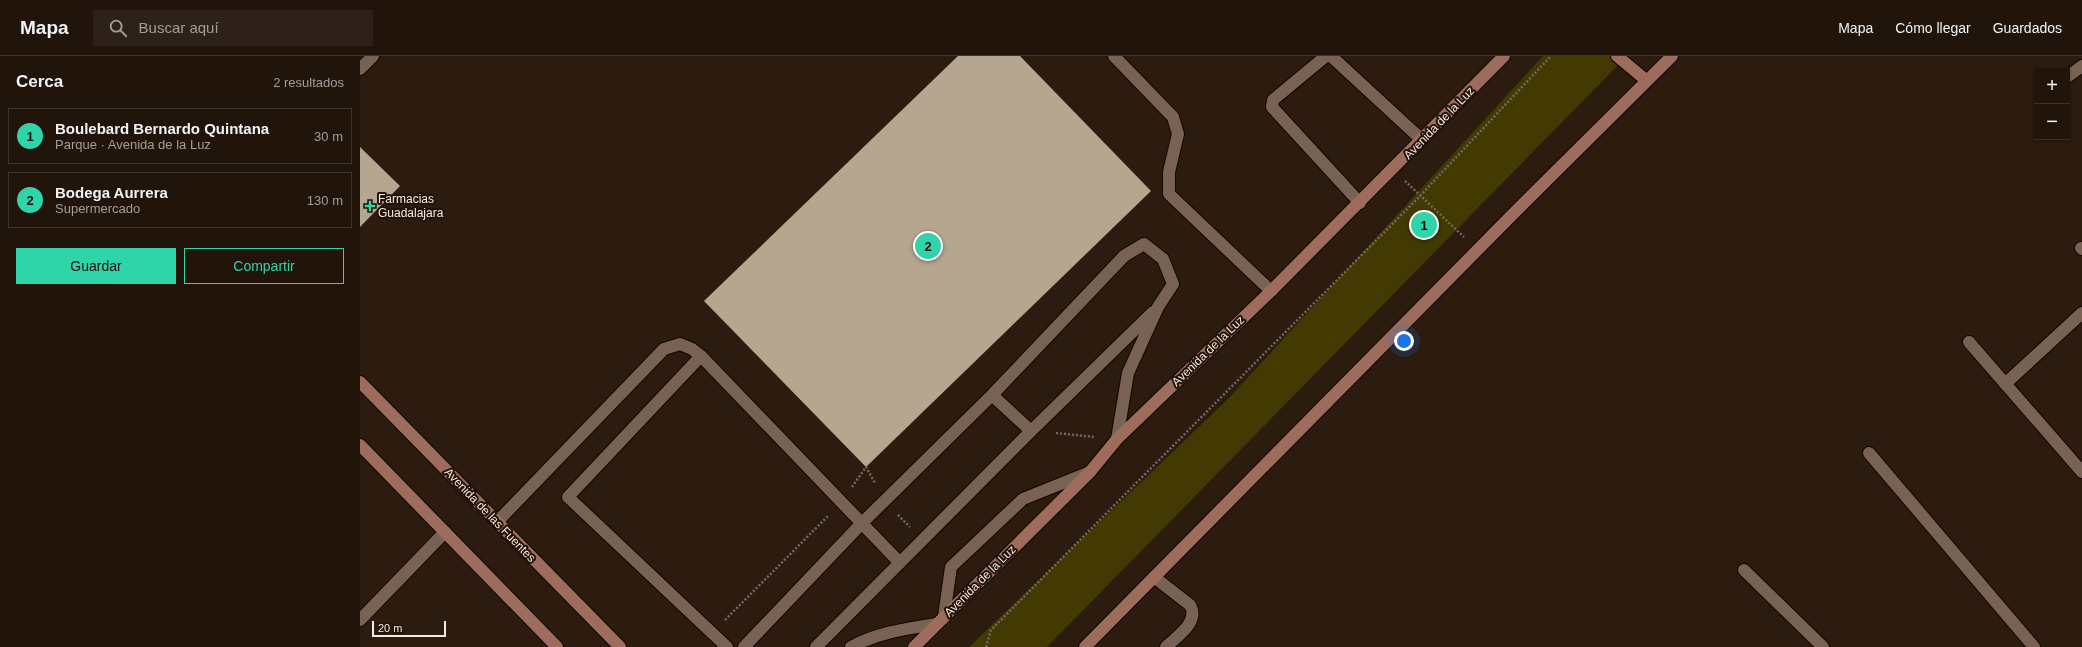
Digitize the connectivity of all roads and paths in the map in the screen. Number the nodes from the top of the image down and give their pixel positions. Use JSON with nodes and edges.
{"nodes":[{"id":1,"x":373,"y":56,"type":"edge"},
{"id":2,"x":1114,"y":56,"type":"edge"},
{"id":3,"x":1326,"y":56,"type":"edge"},
{"id":4,"x":1332,"y":56,"type":"edge"},
{"id":5,"x":1504,"y":56,"type":"edge"},
{"id":6,"x":1551,"y":56,"type":"edge"},
{"id":7,"x":1617,"y":56,"type":"edge"},
{"id":8,"x":1672,"y":56,"type":"edge"},
{"id":9,"x":2082,"y":66,"type":"edge"},
{"id":10,"x":360,"y":69,"type":"edge"},
{"id":11,"x":2070,"y":75,"type":"edge"},
{"id":12,"x":1647,"y":81,"type":"junction"},
{"id":13,"x":1422,"y":140,"type":"junction"},
{"id":14,"x":1393,"y":169,"type":"junction"},
{"id":15,"x":1420,"y":197,"type":"junction"},
{"id":16,"x":1360,"y":203,"type":"junction"},
{"id":17,"x":1477,"y":249,"type":"junction"},
{"id":18,"x":1271,"y":291,"type":"junction"},
{"id":19,"x":1158,"y":307,"type":"junction"},
{"id":20,"x":2082,"y":313,"type":"edge"},
{"id":21,"x":1969,"y":342,"type":"dead end"},
{"id":22,"x":701,"y":356,"type":"junction"},
{"id":23,"x":360,"y":382,"type":"edge"},
{"id":24,"x":2006,"y":384,"type":"junction"},
{"id":25,"x":992,"y":395,"type":"junction"},
{"id":26,"x":1031,"y":431,"type":"junction"},
{"id":27,"x":1117,"y":439,"type":"junction"},
{"id":28,"x":360,"y":444,"type":"edge"},
{"id":29,"x":1869,"y":453,"type":"dead end"},
{"id":30,"x":1090,"y":472,"type":"junction"},
{"id":31,"x":2082,"y":472,"type":"edge"},
{"id":32,"x":885,"y":501,"type":"junction"},
{"id":33,"x":842,"y":502,"type":"junction"},
{"id":34,"x":497,"y":522,"type":"junction"},
{"id":35,"x":862,"y":523,"type":"junction"},
{"id":36,"x":446,"y":532,"type":"junction"},
{"id":37,"x":923,"y":541,"type":"junction"},
{"id":38,"x":900,"y":563,"type":"junction"},
{"id":39,"x":1744,"y":570,"type":"dead end"},
{"id":40,"x":1154,"y":577,"type":"junction"},
{"id":41,"x":360,"y":620,"type":"edge"},
{"id":42,"x":940,"y":620,"type":"junction"},
{"id":43,"x":712,"y":633,"type":"junction"},
{"id":44,"x":557,"y":647,"type":"edge"},
{"id":45,"x":620,"y":647,"type":"edge"},
{"id":46,"x":727,"y":647,"type":"edge"},
{"id":47,"x":744,"y":647,"type":"edge"},
{"id":48,"x":816,"y":647,"type":"edge"},
{"id":49,"x":851,"y":647,"type":"edge"},
{"id":50,"x":914,"y":647,"type":"edge"},
{"id":51,"x":986,"y":647,"type":"edge"},
{"id":52,"x":1085,"y":647,"type":"edge"},
{"id":53,"x":1166,"y":647,"type":"edge"},
{"id":54,"x":1823,"y":647,"type":"edge"},
{"id":55,"x":2034,"y":647,"type":"edge"}],
"edges":[{"from":1,"to":10,"type":"street"},
{"from":2,"to":18,"type":"street"},
{"from":3,"to":16,"type":"street"},
{"from":4,"to":13,"type":"street"},
{"from":5,"to":13,"type":"main road","name":"Avenida de la Luz"},
{"from":6,"to":15,"type":"path"},
{"from":7,"to":12,"type":"main road"},
{"from":8,"to":12,"type":"main road"},
{"from":9,"to":11,"type":"street"},
{"from":12,"to":17,"type":"main road"},
{"from":13,"to":14,"type":"main road","name":"Avenida de la Luz"},
{"from":14,"to":15,"type":"path"},
{"from":14,"to":16,"type":"main road","name":"Avenida de la Luz"},
{"from":15,"to":17,"type":"path"},
{"from":15,"to":51,"type":"path"},
{"from":16,"to":18,"type":"main road","name":"Avenida de la Luz"},
{"from":17,"to":40,"type":"main road"},
{"from":18,"to":27,"type":"main road","name":"Avenida de la Luz"},
{"from":19,"to":25,"type":"street"},
{"from":19,"to":26,"type":"street"},
{"from":19,"to":27,"type":"street"},
{"from":20,"to":24,"type":"street"},
{"from":21,"to":24,"type":"street"},
{"from":22,"to":33,"type":"street"},
{"from":22,"to":34,"type":"street"},
{"from":22,"to":43,"type":"street"},
{"from":23,"to":34,"type":"main road","name":"Avenida de las Fuentes"},
{"from":24,"to":31,"type":"street"},
{"from":25,"to":26,"type":"street"},
{"from":25,"to":32,"type":"street"},
{"from":26,"to":27,"type":"path"},
{"from":26,"to":37,"type":"street"},
{"from":27,"to":30,"type":"main road","name":"Avenida de la Luz"},
{"from":28,"to":36,"type":"main road"},
{"from":29,"to":55,"type":"street"},
{"from":30,"to":42,"type":"main road","name":"Avenida de la Luz"},
{"from":30,"to":42,"type":"street"},
{"from":32,"to":33,"type":"path"},
{"from":32,"to":35,"type":"street"},
{"from":32,"to":37,"type":"path"},
{"from":33,"to":35,"type":"street"},
{"from":33,"to":43,"type":"path"},
{"from":34,"to":45,"type":"main road","name":"Avenida de las Fuentes"},
{"from":35,"to":38,"type":"street"},
{"from":35,"to":47,"type":"street"},
{"from":36,"to":41,"type":"street"},
{"from":36,"to":44,"type":"main road"},
{"from":37,"to":38,"type":"street"},
{"from":38,"to":48,"type":"street"},
{"from":39,"to":54,"type":"street"},
{"from":40,"to":52,"type":"main road"},
{"from":40,"to":53,"type":"street"},
{"from":42,"to":49,"type":"street"},
{"from":42,"to":50,"type":"main road","name":"Avenida de la Luz"},
{"from":43,"to":46,"type":"street"}]}
